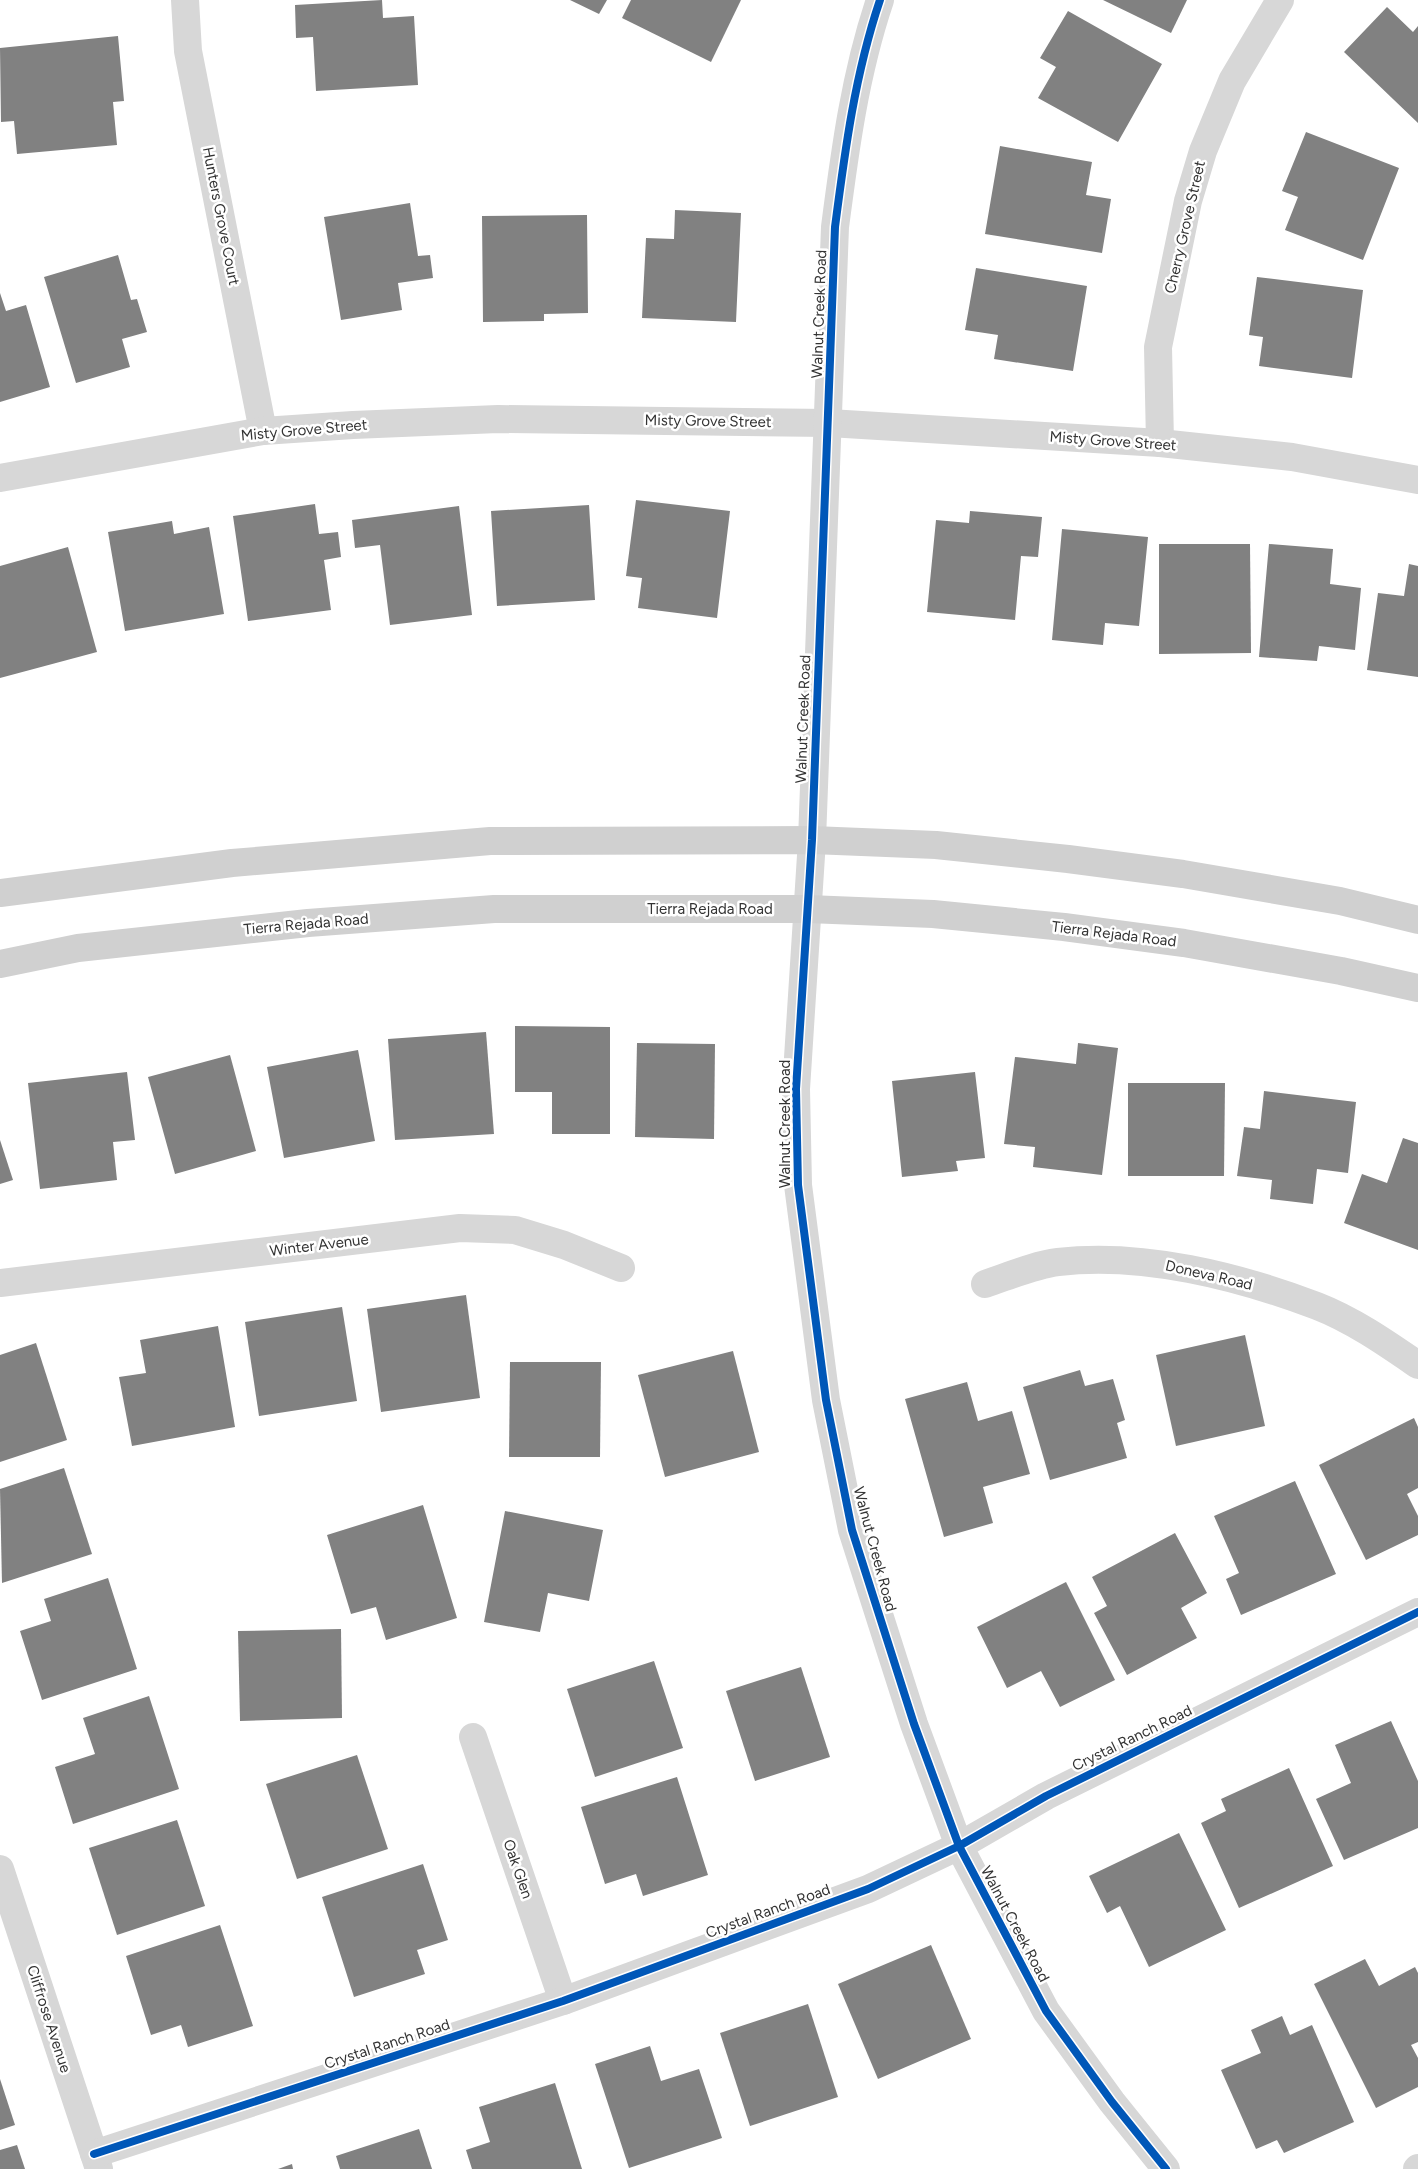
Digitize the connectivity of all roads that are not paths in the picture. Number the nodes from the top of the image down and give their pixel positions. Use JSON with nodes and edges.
{"nodes":[{"id":1,"x":185,"y":0,"type":"edge"},
{"id":2,"x":880,"y":0,"type":"edge"},
{"id":3,"x":1280,"y":0,"type":"edge"},
{"id":4,"x":829,"y":423,"type":"junction"},
{"id":5,"x":263,"y":432,"type":"junction"},
{"id":6,"x":1160,"y":443,"type":"junction"},
{"id":7,"x":0,"y":478,"type":"edge"},
{"id":8,"x":1418,"y":480,"type":"edge"},
{"id":9,"x":812,"y":840,"type":"junction"},
{"id":10,"x":0,"y":893,"type":"edge"},
{"id":11,"x":808,"y":909,"type":"junction"},
{"id":12,"x":1418,"y":920,"type":"edge"},
{"id":13,"x":0,"y":964,"type":"edge"},
{"id":14,"x":1418,"y":988,"type":"edge"},
{"id":15,"x":620,"y":1268,"type":"dead end"},
{"id":16,"x":6,"y":1283,"type":"edge"},
{"id":17,"x":985,"y":1284,"type":"dead end"},
{"id":18,"x":1418,"y":1365,"type":"edge"},
{"id":19,"x":1418,"y":1612,"type":"edge"},
{"id":20,"x":473,"y":1737,"type":"dead end"},
{"id":21,"x":959,"y":1846,"type":"junction"},
{"id":22,"x":0,"y":1869,"type":"edge"},
{"id":23,"x":563,"y":2001,"type":"junction"},
{"id":24,"x":96,"y":2162,"type":"edge"},
{"id":25,"x":1166,"y":2169,"type":"edge"}],
"edges":[{"from":1,"to":5,"type":"street","name":"Hunters Grove Court"},
{"from":2,"to":4,"type":"street","name":"Walnut Creek Road"},
{"from":3,"to":6,"type":"street","name":"Cherry Grove Street"},
{"from":4,"to":5,"type":"street","name":"Misty Grove Street"},
{"from":4,"to":6,"type":"street","name":"Misty Grove Street"},
{"from":4,"to":9,"type":"street","name":"Walnut Creek Road"},
{"from":5,"to":7,"type":"street","name":"Misty Grove Street"},
{"from":6,"to":8,"type":"street","name":"Misty Grove Street"},
{"from":9,"to":10,"type":"main road"},
{"from":9,"to":11,"type":"street","name":"Walnut Creek Road"},
{"from":9,"to":12,"type":"main road"},
{"from":11,"to":13,"type":"main road","name":"Tierra Rejada Road"},
{"from":11,"to":14,"type":"main road","name":"Tierra Rejada Road"},
{"from":11,"to":21,"type":"street","name":"Walnut Creek Road"},
{"from":15,"to":16,"type":"street","name":"Winter Avenue"},
{"from":17,"to":18,"type":"street","name":"Doneva Road"},
{"from":19,"to":21,"type":"street","name":"Crystal Ranch Road"},
{"from":20,"to":23,"type":"street","name":"Oak Glen"},
{"from":21,"to":23,"type":"street","name":"Crystal Ranch Road"},
{"from":21,"to":25,"type":"street","name":"Walnut Creek Road"},
{"from":22,"to":24,"type":"street","name":"Cliffrose Avenue"},
{"from":23,"to":24,"type":"street","name":"Crystal Ranch Road"}]}
